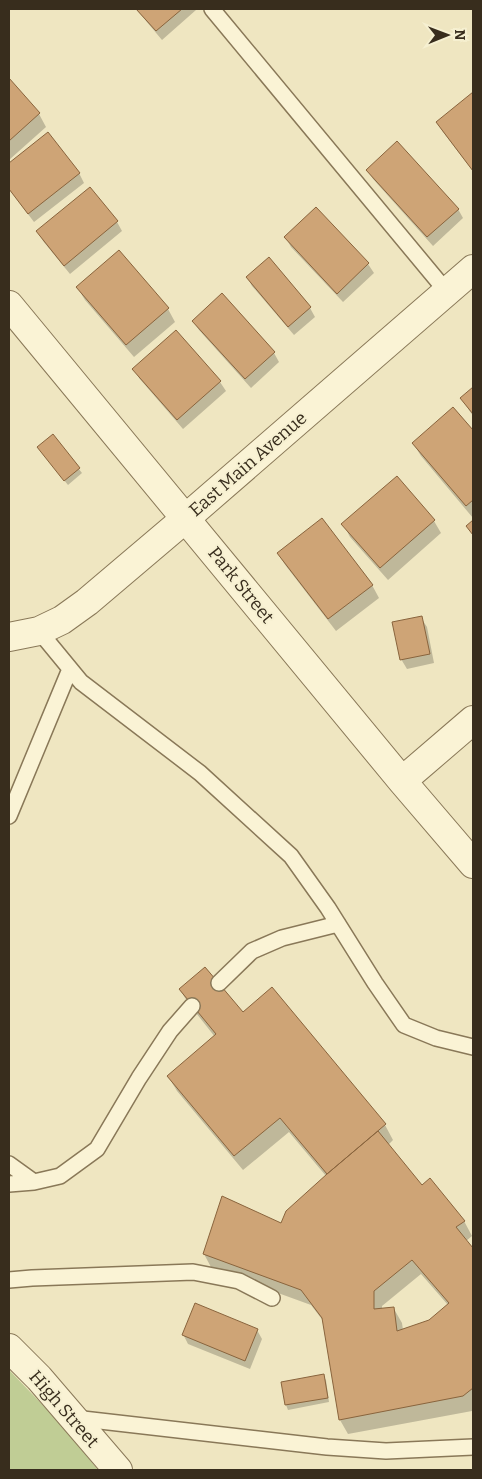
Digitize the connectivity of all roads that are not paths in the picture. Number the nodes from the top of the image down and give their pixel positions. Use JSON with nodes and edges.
{"nodes":[{"id":1,"x":212,"y":9,"type":"edge"},
{"id":2,"x":473,"y":269,"type":"edge"},
{"id":3,"x":447,"y":292,"type":"junction"},
{"id":4,"x":9,"y":305,"type":"edge"},
{"id":5,"x":186,"y":518,"type":"junction"},
{"id":6,"x":38,"y":631,"type":"junction"},
{"id":7,"x":9,"y":637,"type":"edge"},
{"id":8,"x":70,"y":669,"type":"junction"},
{"id":9,"x":473,"y":720,"type":"edge"},
{"id":10,"x":402,"y":780,"type":"junction"},
{"id":11,"x":9,"y":816,"type":"edge"},
{"id":12,"x":473,"y":864,"type":"edge"},
{"id":13,"x":338,"y":924,"type":"junction"},
{"id":14,"x":219,"y":983,"type":"dead end"},
{"id":15,"x":192,"y":1006,"type":"dead end"},
{"id":16,"x":473,"y":1047,"type":"edge"},
{"id":17,"x":9,"y":1164,"type":"edge"},
{"id":18,"x":34,"y":1182,"type":"junction"},
{"id":19,"x":9,"y":1184,"type":"edge"},
{"id":20,"x":9,"y":1280,"type":"edge"},
{"id":21,"x":272,"y":1298,"type":"dead end"},
{"id":22,"x":9,"y":1348,"type":"edge"},
{"id":23,"x":74,"y":1418,"type":"junction"},
{"id":24,"x":473,"y":1448,"type":"edge"},
{"id":25,"x":118,"y":1470,"type":"edge"}],
"edges":[{"from":1,"to":3,"type":"lane"},
{"from":2,"to":3,"type":"street","name":"East Main Avenue"},
{"from":3,"to":5,"type":"street","name":"East Main Avenue"},
{"from":4,"to":5,"type":"street","name":"Park Street"},
{"from":5,"to":6,"type":"street","name":"East Main Avenue"},
{"from":5,"to":10,"type":"street","name":"Park Street"},
{"from":6,"to":7,"type":"street","name":"East Main Avenue"},
{"from":6,"to":8,"type":"lane"},
{"from":8,"to":11,"type":"lane"},
{"from":8,"to":13,"type":"lane"},
{"from":9,"to":10,"type":"street"},
{"from":10,"to":12,"type":"street","name":"Park Street"},
{"from":13,"to":14,"type":"lane"},
{"from":13,"to":16,"type":"lane"},
{"from":15,"to":18,"type":"lane"},
{"from":17,"to":18,"type":"lane"},
{"from":18,"to":19,"type":"lane"},
{"from":20,"to":21,"type":"lane"},
{"from":22,"to":23,"type":"street","name":"High Street"},
{"from":23,"to":24,"type":"lane"},
{"from":23,"to":25,"type":"street","name":"High Street"}]}
